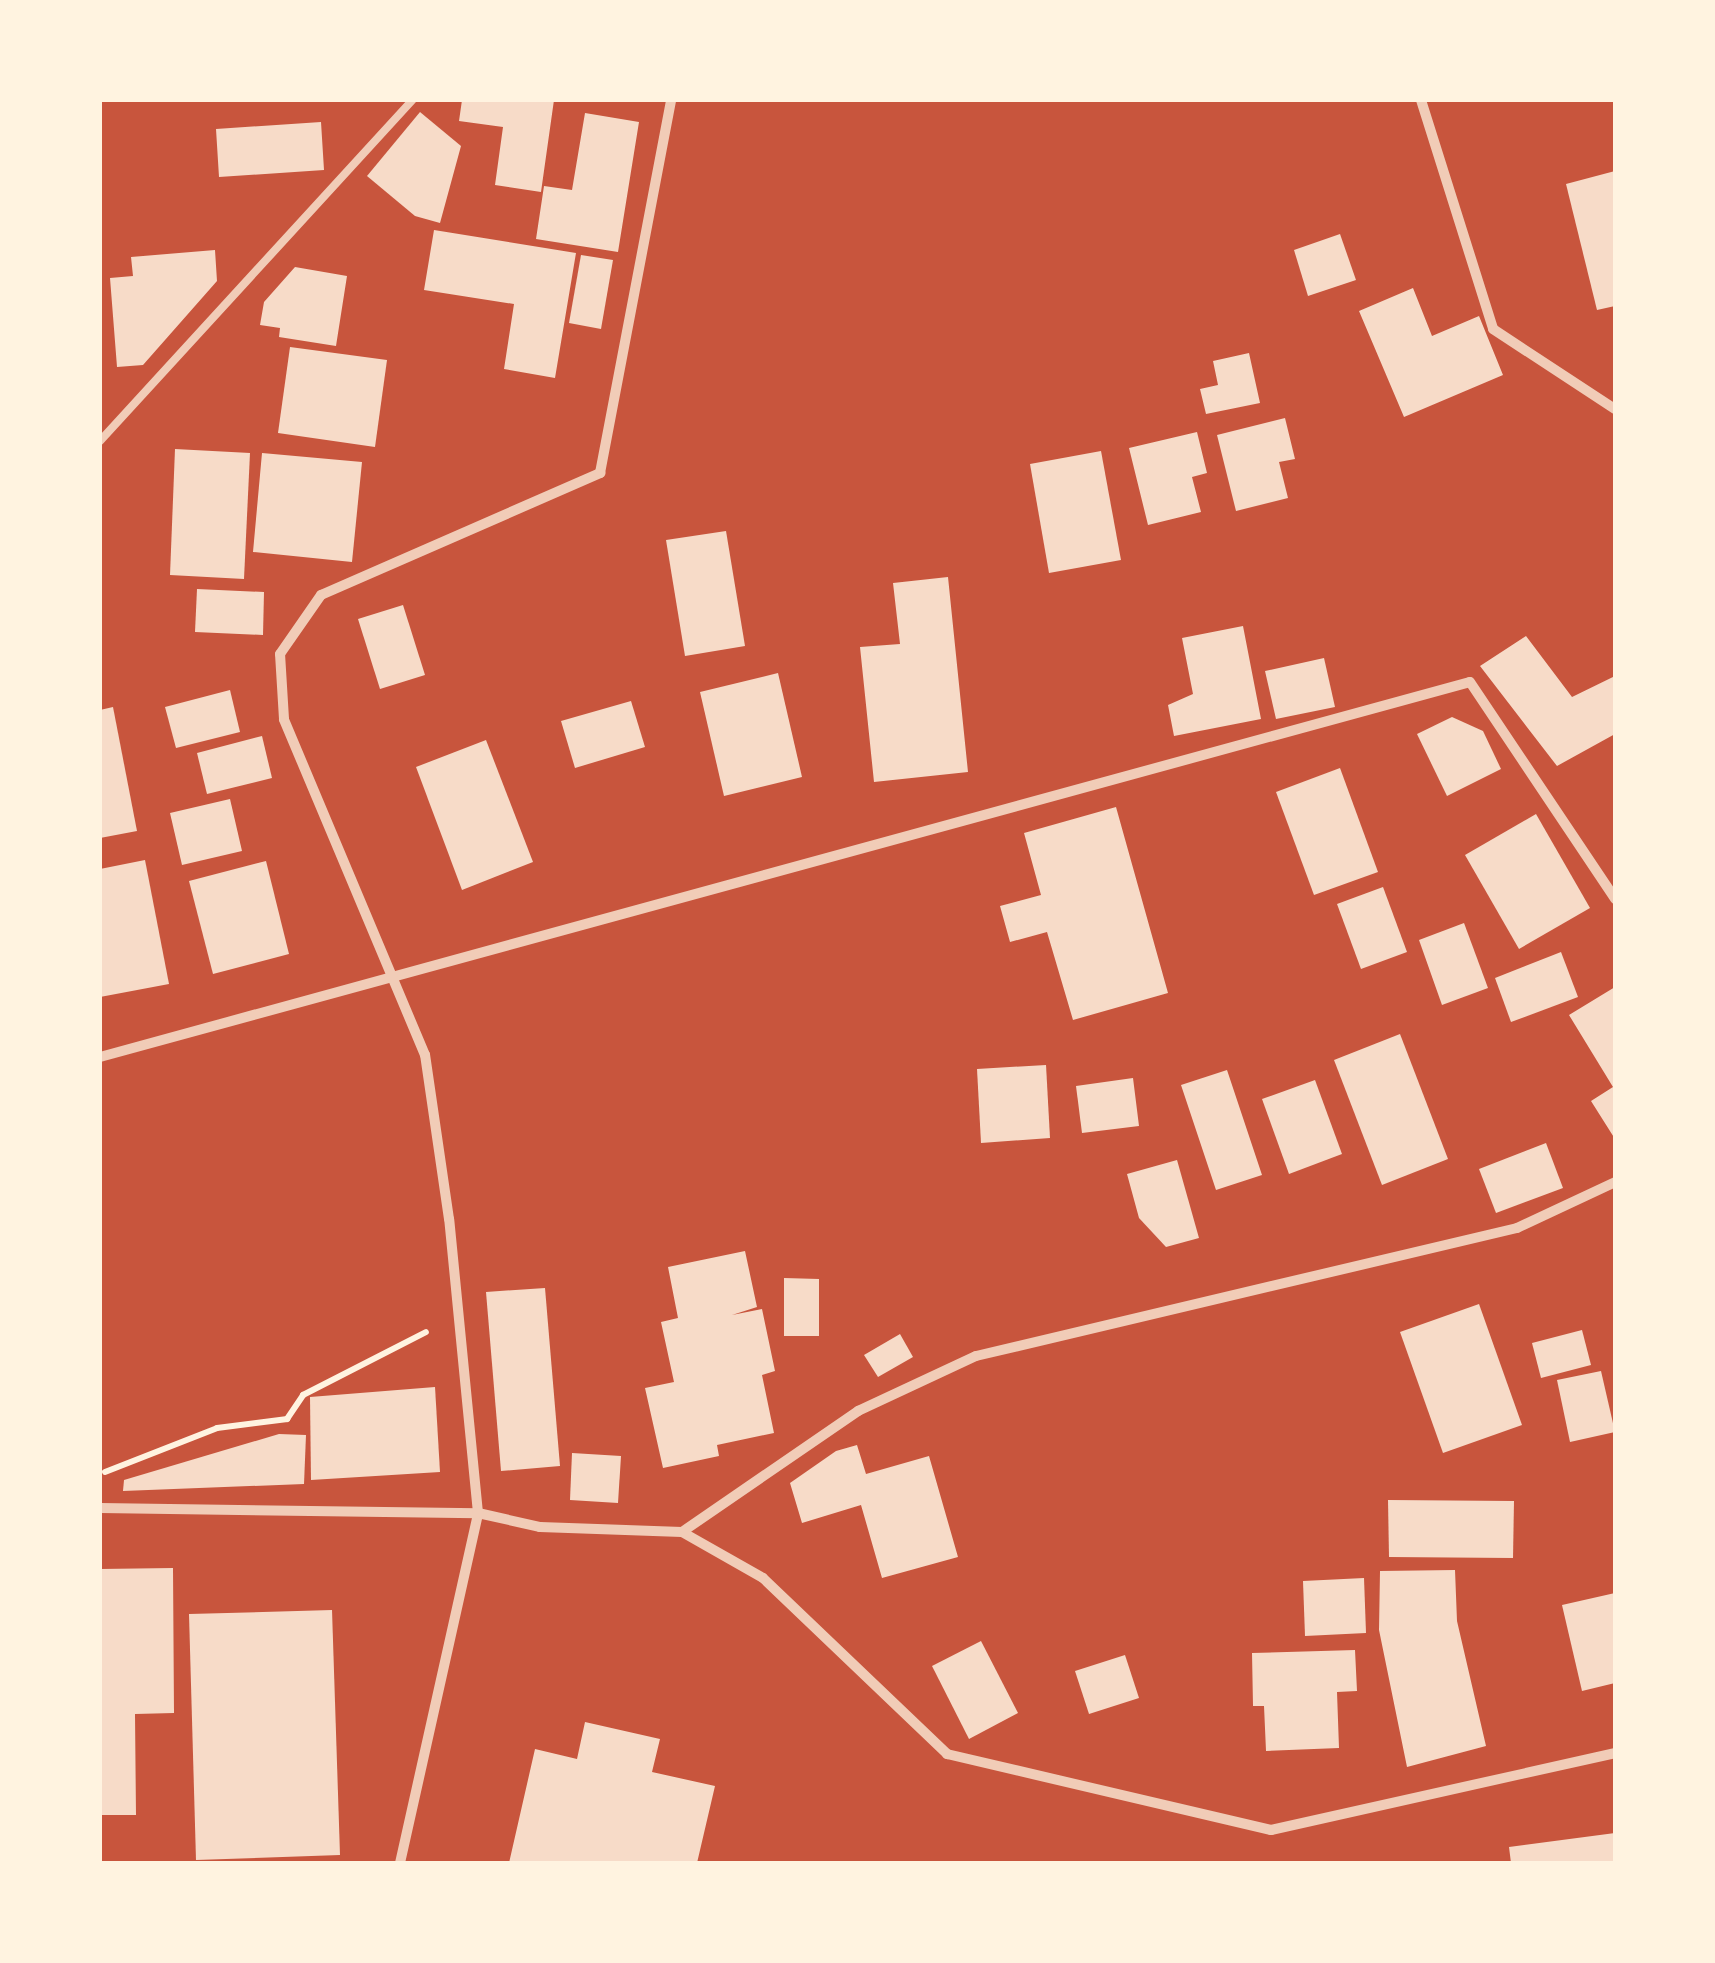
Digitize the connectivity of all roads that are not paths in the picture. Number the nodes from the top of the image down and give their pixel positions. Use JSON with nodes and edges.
{"nodes":[{"id":1,"x":413,"y":100,"type":"edge"},
{"id":2,"x":671,"y":100,"type":"edge"},
{"id":3,"x":1421,"y":100,"type":"edge"},
{"id":4,"x":1615,"y":409,"type":"edge"},
{"id":5,"x":100,"y":441,"type":"edge"},
{"id":6,"x":1615,"y":899,"type":"edge"},
{"id":7,"x":391,"y":982,"type":"junction"},
{"id":8,"x":100,"y":1058,"type":"edge"},
{"id":9,"x":1615,"y":1182,"type":"edge"},
{"id":10,"x":100,"y":1508,"type":"edge"},
{"id":11,"x":478,"y":1513,"type":"junction"},
{"id":12,"x":682,"y":1532,"type":"junction"},
{"id":13,"x":1615,"y":1753,"type":"edge"},
{"id":14,"x":400,"y":1863,"type":"edge"}],
"edges":[{"from":1,"to":5,"type":"lane"},
{"from":2,"to":7,"type":"street"},
{"from":3,"to":4,"type":"street"},
{"from":6,"to":7,"type":"street"},
{"from":7,"to":8,"type":"street"},
{"from":7,"to":11,"type":"street"},
{"from":9,"to":12,"type":"street"},
{"from":10,"to":11,"type":"street"},
{"from":11,"to":12,"type":"street"},
{"from":11,"to":14,"type":"street"},
{"from":12,"to":13,"type":"street"}]}
